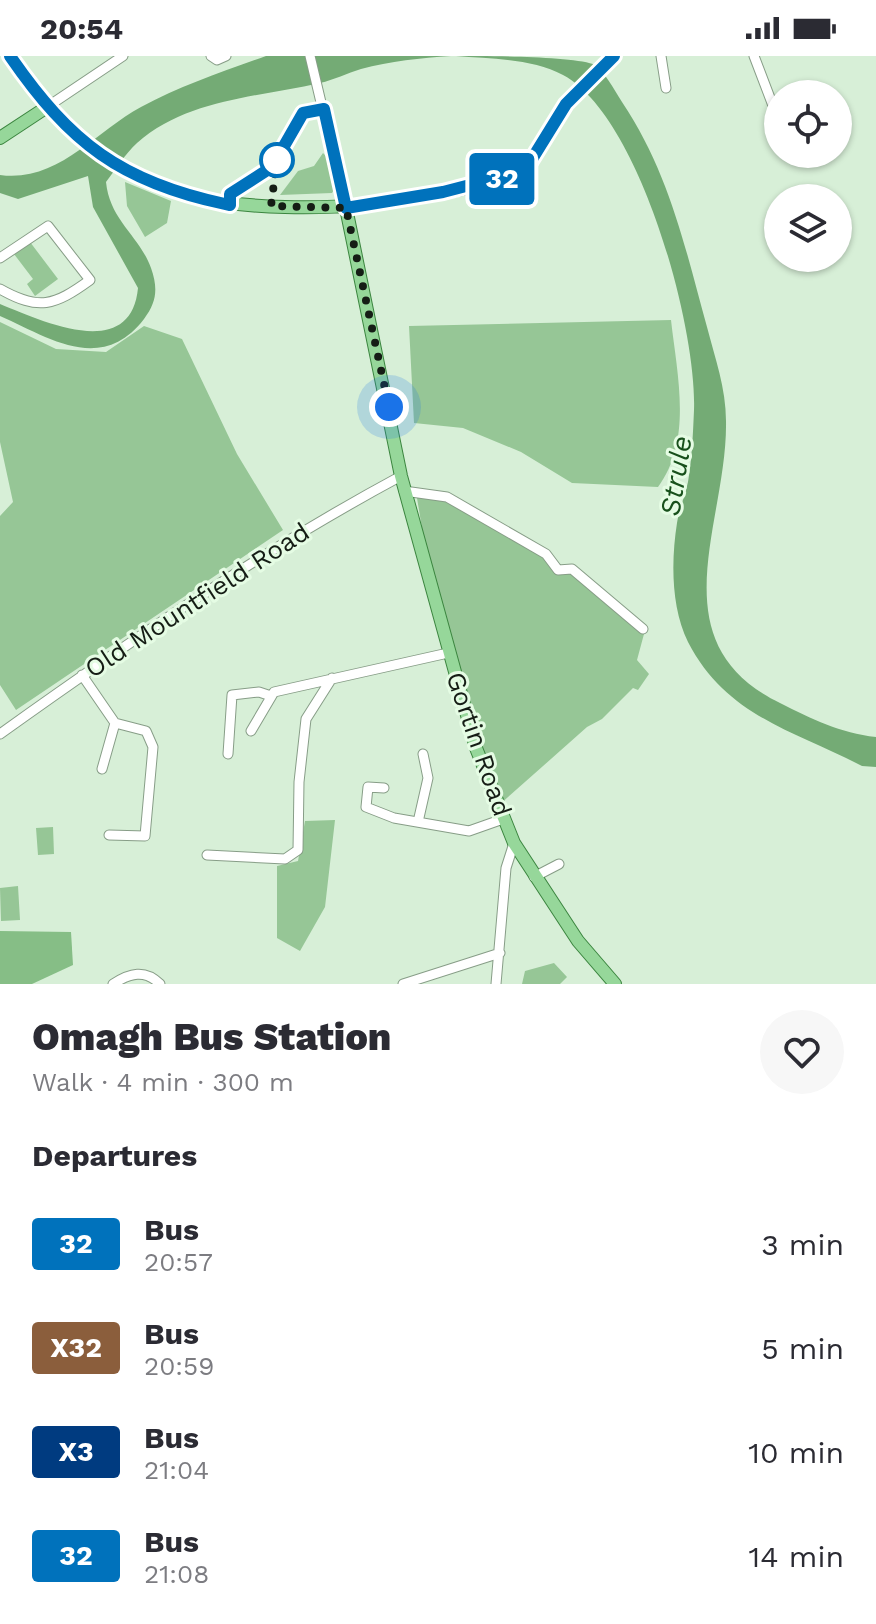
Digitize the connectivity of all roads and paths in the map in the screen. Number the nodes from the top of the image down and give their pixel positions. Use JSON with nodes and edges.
{"nodes":[{"id":1,"x":10,"y":56,"type":"edge"},
{"id":2,"x":123,"y":56,"type":"edge"},
{"id":3,"x":211,"y":56,"type":"edge"},
{"id":4,"x":226,"y":56,"type":"edge"},
{"id":5,"x":310,"y":56,"type":"edge"},
{"id":6,"x":661,"y":56,"type":"edge"},
{"id":7,"x":754,"y":56,"type":"edge"},
{"id":8,"x":613,"y":57,"type":"edge"},
{"id":9,"x":764,"y":82,"type":"edge"},
{"id":10,"x":666,"y":88,"type":"dead end"},
{"id":11,"x":47,"y":107,"type":"junction"},
{"id":12,"x":0,"y":138,"type":"edge"},
{"id":13,"x":346,"y":208,"type":"junction"},
{"id":14,"x":0,"y":258,"type":"edge"},
{"id":15,"x":0,"y":289,"type":"edge"},
{"id":16,"x":401,"y":476,"type":"junction"},
{"id":17,"x":404,"y":491,"type":"junction"},
{"id":18,"x":643,"y":629,"type":"dead end"},
{"id":19,"x":448,"y":653,"type":"junction"},
{"id":20,"x":82,"y":675,"type":"junction"},
{"id":21,"x":332,"y":678,"type":"junction"},
{"id":22,"x":271,"y":696,"type":"junction"},
{"id":23,"x":115,"y":723,"type":"junction"},
{"id":24,"x":230,"y":731,"type":"junction"},
{"id":25,"x":0,"y":734,"type":"edge"},
{"id":26,"x":228,"y":754,"type":"dead end"},
{"id":27,"x":423,"y":754,"type":"dead end"},
{"id":28,"x":102,"y":769,"type":"dead end"},
{"id":29,"x":384,"y":788,"type":"dead end"},
{"id":30,"x":503,"y":819,"type":"junction"},
{"id":31,"x":418,"y":822,"type":"junction"},
{"id":32,"x":109,"y":835,"type":"dead end"},
{"id":33,"x":514,"y":843,"type":"junction"},
{"id":34,"x":207,"y":855,"type":"dead end"},
{"id":35,"x":559,"y":864,"type":"dead end"},
{"id":36,"x":534,"y":877,"type":"junction"},
{"id":37,"x":500,"y":953,"type":"junction"},
{"id":38,"x":113,"y":984,"type":"edge"},
{"id":39,"x":160,"y":984,"type":"edge"},
{"id":40,"x":403,"y":984,"type":"edge"},
{"id":41,"x":496,"y":984,"type":"edge"},
{"id":42,"x":615,"y":984,"type":"edge"}],
"edges":[{"from":1,"to":11,"type":"main road"},
{"from":2,"to":11,"type":"street"},
{"from":3,"to":4,"type":"street"},
{"from":5,"to":13,"type":"street"},
{"from":6,"to":10,"type":"street"},
{"from":7,"to":9,"type":"street"},
{"from":8,"to":13,"type":"main road"},
{"from":11,"to":12,"type":"main road"},
{"from":11,"to":13,"type":"main road"},
{"from":13,"to":16,"type":"main road","name":"Gortin Road"},
{"from":14,"to":15,"type":"street"},
{"from":16,"to":17,"type":"main road","name":"Gortin Road"},
{"from":16,"to":20,"type":"street","name":"Old Mountfield Road"},
{"from":17,"to":18,"type":"street"},
{"from":17,"to":19,"type":"main road","name":"Gortin Road"},
{"from":19,"to":21,"type":"street"},
{"from":19,"to":30,"type":"main road","name":"Gortin Road"},
{"from":20,"to":23,"type":"street"},
{"from":20,"to":25,"type":"street","name":"Old Mountfield Road"},
{"from":21,"to":22,"type":"street"},
{"from":21,"to":34,"type":"street"},
{"from":22,"to":24,"type":"street"},
{"from":22,"to":24,"type":"street"},
{"from":23,"to":28,"type":"street"},
{"from":23,"to":32,"type":"street"},
{"from":24,"to":26,"type":"street"},
{"from":27,"to":31,"type":"street"},
{"from":29,"to":31,"type":"street"},
{"from":30,"to":31,"type":"street"},
{"from":30,"to":33,"type":"main road","name":"Gortin Road"},
{"from":33,"to":36,"type":"main road","name":"Gortin Road"},
{"from":33,"to":37,"type":"street"},
{"from":35,"to":36,"type":"street"},
{"from":36,"to":42,"type":"main road","name":"Gortin Road"},
{"from":37,"to":40,"type":"street"},
{"from":37,"to":41,"type":"street"},
{"from":38,"to":39,"type":"street"}]}
